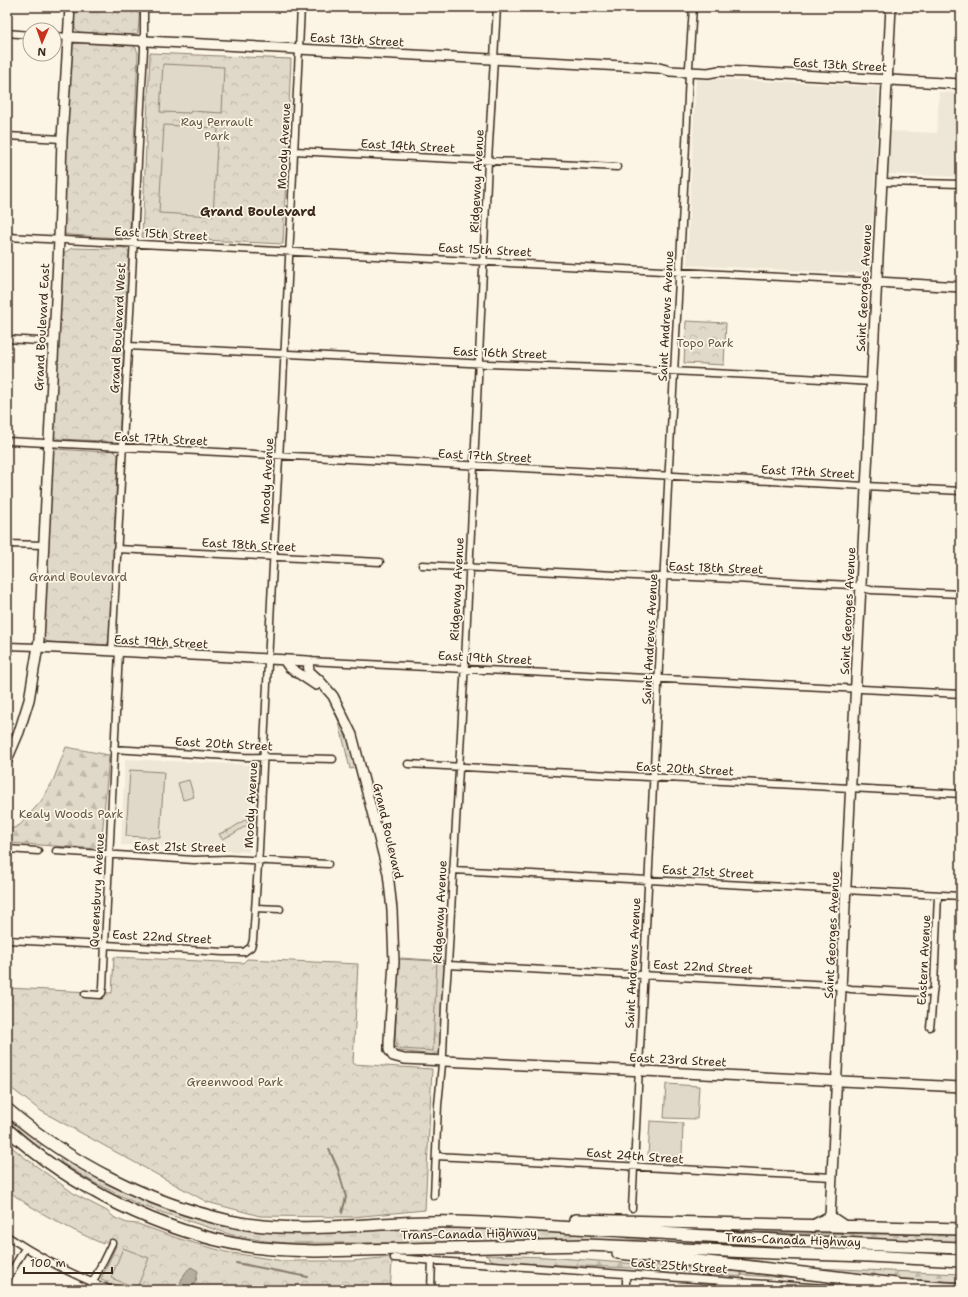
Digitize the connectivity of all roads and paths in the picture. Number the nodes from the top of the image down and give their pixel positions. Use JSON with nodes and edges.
{"nodes":[{"id":1,"x":70,"y":7,"type":"edge"},
{"id":2,"x":144,"y":7,"type":"edge"},
{"id":3,"x":301,"y":7,"type":"edge"},
{"id":4,"x":497,"y":7,"type":"edge"},
{"id":5,"x":693,"y":7,"type":"edge"},
{"id":6,"x":891,"y":7,"type":"edge"},
{"id":7,"x":7,"y":33,"type":"edge"},
{"id":8,"x":22,"y":34,"type":"edge"},
{"id":9,"x":62,"y":37,"type":"edge"},
{"id":10,"x":69,"y":37,"type":"junction"},
{"id":11,"x":143,"y":41,"type":"junction"},
{"id":12,"x":300,"y":49,"type":"junction"},
{"id":13,"x":494,"y":59,"type":"junction"},
{"id":14,"x":689,"y":69,"type":"junction"},
{"id":15,"x":887,"y":80,"type":"junction"},
{"id":16,"x":961,"y":84,"type":"edge"},
{"id":17,"x":7,"y":136,"type":"edge"},
{"id":18,"x":62,"y":139,"type":"junction"},
{"id":19,"x":294,"y":151,"type":"junction"},
{"id":20,"x":488,"y":161,"type":"junction"},
{"id":21,"x":617,"y":167,"type":"dead end"},
{"id":22,"x":883,"y":182,"type":"junction"},
{"id":23,"x":961,"y":184,"type":"edge"},
{"id":24,"x":7,"y":238,"type":"edge"},
{"id":25,"x":59,"y":240,"type":"junction"},
{"id":26,"x":134,"y":244,"type":"junction"},
{"id":27,"x":289,"y":252,"type":"junction"},
{"id":28,"x":483,"y":262,"type":"junction"},
{"id":29,"x":679,"y":272,"type":"junction"},
{"id":30,"x":877,"y":282,"type":"junction"},
{"id":31,"x":961,"y":287,"type":"edge"},
{"id":32,"x":7,"y":339,"type":"edge"},
{"id":33,"x":54,"y":342,"type":"junction"},
{"id":34,"x":128,"y":346,"type":"junction"},
{"id":35,"x":284,"y":354,"type":"junction"},
{"id":36,"x":478,"y":364,"type":"junction"},
{"id":37,"x":674,"y":371,"type":"junction"},
{"id":38,"x":872,"y":382,"type":"junction"},
{"id":39,"x":7,"y":441,"type":"edge"},
{"id":40,"x":48,"y":444,"type":"junction"},
{"id":41,"x":123,"y":448,"type":"junction"},
{"id":42,"x":279,"y":456,"type":"junction"},
{"id":43,"x":473,"y":466,"type":"junction"},
{"id":44,"x":669,"y":476,"type":"junction"},
{"id":45,"x":867,"y":486,"type":"junction"},
{"id":46,"x":961,"y":491,"type":"edge"},
{"id":47,"x":7,"y":544,"type":"edge"},
{"id":48,"x":43,"y":545,"type":"junction"},
{"id":49,"x":117,"y":549,"type":"junction"},
{"id":50,"x":273,"y":557,"type":"junction"},
{"id":51,"x":380,"y":562,"type":"dead end"},
{"id":52,"x":422,"y":565,"type":"dead end"},
{"id":53,"x":469,"y":567,"type":"junction"},
{"id":54,"x":664,"y":577,"type":"junction"},
{"id":55,"x":861,"y":588,"type":"junction"},
{"id":56,"x":961,"y":594,"type":"edge"},
{"id":57,"x":7,"y":646,"type":"edge"},
{"id":58,"x":37,"y":647,"type":"junction"},
{"id":59,"x":115,"y":651,"type":"junction"},
{"id":60,"x":269,"y":659,"type":"junction"},
{"id":61,"x":284,"y":660,"type":"junction"},
{"id":62,"x":308,"y":661,"type":"junction"},
{"id":63,"x":464,"y":669,"type":"junction"},
{"id":64,"x":658,"y":679,"type":"junction"},
{"id":65,"x":856,"y":689,"type":"junction"},
{"id":66,"x":961,"y":694,"type":"edge"},
{"id":67,"x":340,"y":711,"type":"junction"},
{"id":68,"x":113,"y":749,"type":"junction"},
{"id":69,"x":264,"y":757,"type":"junction"},
{"id":70,"x":333,"y":759,"type":"dead end"},
{"id":71,"x":7,"y":760,"type":"edge"},
{"id":72,"x":408,"y":764,"type":"dead end"},
{"id":73,"x":459,"y":768,"type":"junction"},
{"id":74,"x":653,"y":778,"type":"junction"},
{"id":75,"x":851,"y":788,"type":"junction"},
{"id":76,"x":961,"y":794,"type":"edge"},
{"id":77,"x":7,"y":849,"type":"edge"},
{"id":78,"x":38,"y":850,"type":"dead end"},
{"id":79,"x":56,"y":851,"type":"dead end"},
{"id":80,"x":110,"y":856,"type":"junction"},
{"id":81,"x":258,"y":860,"type":"junction"},
{"id":82,"x":328,"y":864,"type":"dead end"},
{"id":83,"x":453,"y":870,"type":"junction"},
{"id":84,"x":648,"y":880,"type":"junction"},
{"id":85,"x":846,"y":890,"type":"junction"},
{"id":86,"x":938,"y":895,"type":"junction"},
{"id":87,"x":961,"y":896,"type":"edge"},
{"id":88,"x":255,"y":908,"type":"junction"},
{"id":89,"x":280,"y":908,"type":"dead end"},
{"id":90,"x":7,"y":940,"type":"edge"},
{"id":91,"x":106,"y":945,"type":"junction"},
{"id":92,"x":244,"y":952,"type":"joint"},
{"id":93,"x":448,"y":965,"type":"junction"},
{"id":94,"x":644,"y":975,"type":"junction"},
{"id":95,"x":841,"y":987,"type":"junction"},
{"id":96,"x":932,"y":992,"type":"junction"},
{"id":97,"x":85,"y":994,"type":"dead end"},
{"id":98,"x":930,"y":1027,"type":"dead end"},
{"id":99,"x":393,"y":1056,"type":"joint"},
{"id":100,"x":442,"y":1060,"type":"junction"},
{"id":101,"x":638,"y":1070,"type":"junction"},
{"id":102,"x":837,"y":1080,"type":"junction"},
{"id":103,"x":961,"y":1087,"type":"edge"},
{"id":104,"x":7,"y":1110,"type":"edge"},
{"id":105,"x":7,"y":1130,"type":"edge"},
{"id":106,"x":436,"y":1156,"type":"junction"},
{"id":107,"x":633,"y":1166,"type":"junction"},
{"id":108,"x":832,"y":1177,"type":"junction"},
{"id":109,"x":434,"y":1196,"type":"dead end"},
{"id":110,"x":632,"y":1208,"type":"dead end"},
{"id":111,"x":830,"y":1217,"type":"junction"},
{"id":112,"x":430,"y":1222,"type":"junction"},
{"id":113,"x":812,"y":1226,"type":"junction"},
{"id":114,"x":845,"y":1227,"type":"junction"},
{"id":115,"x":961,"y":1229,"type":"edge"},
{"id":116,"x":7,"y":1236,"type":"edge"},
{"id":117,"x":112,"y":1243,"type":"dead end"},
{"id":118,"x":520,"y":1246,"type":"junction"},
{"id":119,"x":25,"y":1248,"type":"junction"},
{"id":120,"x":961,"y":1248,"type":"edge"},
{"id":121,"x":394,"y":1258,"type":"dead end"},
{"id":122,"x":432,"y":1260,"type":"junction"},
{"id":123,"x":961,"y":1262,"type":"edge"},
{"id":124,"x":626,"y":1274,"type":"junction"},
{"id":125,"x":7,"y":1279,"type":"edge"},
{"id":126,"x":93,"y":1283,"type":"junction"},
{"id":127,"x":896,"y":1284,"type":"junction"},
{"id":128,"x":961,"y":1288,"type":"edge"},
{"id":129,"x":824,"y":1289,"type":"edge"},
{"id":130,"x":89,"y":1290,"type":"edge"},
{"id":131,"x":112,"y":1290,"type":"edge"},
{"id":132,"x":431,"y":1290,"type":"edge"},
{"id":133,"x":626,"y":1290,"type":"edge"}],
"edges":[{"from":1,"to":10,"type":"street","name":"Grand Boulevard East"},
{"from":2,"to":11,"type":"street","name":"Grand Boulevard West"},
{"from":3,"to":12,"type":"street","name":"Moody Avenue"},
{"from":4,"to":13,"type":"street","name":"Ridgeway Avenue"},
{"from":5,"to":14,"type":"street","name":"Saint Andrews Avenue"},
{"from":6,"to":15,"type":"street","name":"Saint Georges Avenue"},
{"from":7,"to":8,"type":"street"},
{"from":9,"to":10,"type":"street","name":"East 13th Street"},
{"from":10,"to":11,"type":"street","name":"East 13th Street"},
{"from":10,"to":18,"type":"street","name":"Grand Boulevard East"},
{"from":11,"to":12,"type":"street","name":"East 13th Street"},
{"from":11,"to":26,"type":"street","name":"Grand Boulevard West"},
{"from":12,"to":13,"type":"street","name":"East 13th Street"},
{"from":12,"to":19,"type":"street","name":"Moody Avenue"},
{"from":13,"to":14,"type":"street","name":"East 13th Street"},
{"from":13,"to":20,"type":"street","name":"Ridgeway Avenue"},
{"from":14,"to":15,"type":"street","name":"East 13th Street"},
{"from":14,"to":29,"type":"street","name":"Saint Andrews Avenue"},
{"from":15,"to":16,"type":"street","name":"East 13th Street"},
{"from":15,"to":22,"type":"street","name":"Saint Georges Avenue"},
{"from":17,"to":18,"type":"street"},
{"from":18,"to":25,"type":"street","name":"Grand Boulevard East"},
{"from":19,"to":20,"type":"street","name":"East 14th Street"},
{"from":19,"to":27,"type":"street","name":"Moody Avenue"},
{"from":20,"to":21,"type":"street","name":"East 14th Street"},
{"from":20,"to":28,"type":"street","name":"Ridgeway Avenue"},
{"from":22,"to":23,"type":"street"},
{"from":22,"to":30,"type":"street","name":"Saint Georges Avenue"},
{"from":24,"to":25,"type":"street","name":"East 15th Street"},
{"from":25,"to":26,"type":"street","name":"East 15th Street"},
{"from":25,"to":33,"type":"street","name":"Grand Boulevard East"},
{"from":26,"to":27,"type":"street","name":"East 15th Street"},
{"from":26,"to":34,"type":"street","name":"Grand Boulevard West"},
{"from":27,"to":28,"type":"street","name":"East 15th Street"},
{"from":27,"to":35,"type":"street","name":"Moody Avenue"},
{"from":28,"to":29,"type":"street","name":"East 15th Street"},
{"from":28,"to":36,"type":"street","name":"Ridgeway Avenue"},
{"from":29,"to":30,"type":"street","name":"East 15th Street"},
{"from":29,"to":37,"type":"street","name":"Saint Andrews Avenue"},
{"from":30,"to":31,"type":"street","name":"East 15th Street"},
{"from":30,"to":38,"type":"street","name":"Saint Georges Avenue"},
{"from":32,"to":33,"type":"street"},
{"from":33,"to":40,"type":"street","name":"Grand Boulevard East"},
{"from":34,"to":35,"type":"street","name":"East 16th Street"},
{"from":34,"to":41,"type":"street","name":"Grand Boulevard West"},
{"from":35,"to":36,"type":"street","name":"East 16th Street"},
{"from":35,"to":42,"type":"street","name":"Moody Avenue"},
{"from":36,"to":37,"type":"street","name":"East 16th Street"},
{"from":36,"to":43,"type":"street","name":"Ridgeway Avenue"},
{"from":37,"to":38,"type":"street","name":"East 16th Street"},
{"from":37,"to":44,"type":"street","name":"Saint Andrews Avenue"},
{"from":38,"to":45,"type":"street","name":"Saint Georges Avenue"},
{"from":39,"to":40,"type":"street","name":"East 17th Street"},
{"from":40,"to":41,"type":"street","name":"East 17th Street"},
{"from":40,"to":48,"type":"street","name":"Grand Boulevard East"},
{"from":41,"to":42,"type":"street","name":"East 17th Street"},
{"from":41,"to":49,"type":"street","name":"Grand Boulevard West"},
{"from":42,"to":43,"type":"street","name":"East 17th Street"},
{"from":42,"to":50,"type":"street","name":"Moody Avenue"},
{"from":43,"to":44,"type":"street","name":"East 17th Street"},
{"from":43,"to":53,"type":"street","name":"Ridgeway Avenue"},
{"from":44,"to":45,"type":"street","name":"East 17th Street"},
{"from":44,"to":54,"type":"street","name":"Saint Andrews Avenue"},
{"from":45,"to":46,"type":"street","name":"East 17th Street"},
{"from":45,"to":55,"type":"street","name":"Saint Georges Avenue"},
{"from":47,"to":48,"type":"street"},
{"from":48,"to":58,"type":"street","name":"Grand Boulevard East"},
{"from":49,"to":50,"type":"street","name":"East 18th Street"},
{"from":49,"to":59,"type":"street","name":"Grand Boulevard West"},
{"from":50,"to":51,"type":"street","name":"East 18th Street"},
{"from":50,"to":60,"type":"street","name":"Moody Avenue"},
{"from":52,"to":53,"type":"street","name":"East 18th Street"},
{"from":53,"to":54,"type":"street","name":"East 18th Street"},
{"from":53,"to":63,"type":"street","name":"Ridgeway Avenue"},
{"from":54,"to":55,"type":"street","name":"East 18th Street"},
{"from":54,"to":64,"type":"street","name":"Saint Andrews Avenue"},
{"from":55,"to":56,"type":"street","name":"East 18th Street"},
{"from":55,"to":65,"type":"street","name":"Saint Georges Avenue"},
{"from":57,"to":58,"type":"street","name":"East 19th Street"},
{"from":58,"to":59,"type":"street","name":"East 19th Street"},
{"from":58,"to":71,"type":"street","name":"Grand Boulevard East"},
{"from":59,"to":60,"type":"street","name":"East 19th Street"},
{"from":59,"to":68,"type":"street","name":"Queensbury Avenue"},
{"from":60,"to":61,"type":"street","name":"East 19th Street"},
{"from":60,"to":69,"type":"street","name":"Moody Avenue"},
{"from":61,"to":62,"type":"street","name":"East 19th Street"},
{"from":61,"to":67,"type":"street","name":"Grand Boulevard"},
{"from":62,"to":63,"type":"street","name":"East 19th Street"},
{"from":62,"to":67,"type":"street","name":"Grand Boulevard"},
{"from":63,"to":64,"type":"street","name":"East 19th Street"},
{"from":63,"to":73,"type":"street","name":"Ridgeway Avenue"},
{"from":64,"to":65,"type":"street","name":"East 19th Street"},
{"from":64,"to":74,"type":"street","name":"Saint Andrews Avenue"},
{"from":65,"to":66,"type":"street","name":"East 19th Street"},
{"from":65,"to":75,"type":"street","name":"Saint Georges Avenue"},
{"from":67,"to":99,"type":"street","name":"Grand Boulevard"},
{"from":68,"to":69,"type":"street","name":"East 20th Street"},
{"from":68,"to":80,"type":"street","name":"Queensbury Avenue"},
{"from":69,"to":70,"type":"street","name":"East 20th Street"},
{"from":69,"to":81,"type":"street","name":"Moody Avenue"},
{"from":72,"to":73,"type":"street","name":"East 20th Street"},
{"from":73,"to":74,"type":"street","name":"East 20th Street"},
{"from":73,"to":83,"type":"street","name":"Ridgeway Avenue"},
{"from":74,"to":75,"type":"street","name":"East 20th Street"},
{"from":74,"to":84,"type":"street","name":"Saint Andrews Avenue"},
{"from":75,"to":76,"type":"street","name":"East 20th Street"},
{"from":75,"to":85,"type":"street","name":"Saint Georges Avenue"},
{"from":77,"to":78,"type":"street"},
{"from":79,"to":80,"type":"street","name":"East 21st Street"},
{"from":80,"to":81,"type":"street","name":"East 21st Street"},
{"from":80,"to":91,"type":"street","name":"Queensbury Avenue"},
{"from":81,"to":82,"type":"street","name":"East 21st Street"},
{"from":81,"to":88,"type":"street","name":"Moody Avenue"},
{"from":83,"to":84,"type":"street","name":"East 21st Street"},
{"from":83,"to":93,"type":"street","name":"Ridgeway Avenue"},
{"from":84,"to":85,"type":"street","name":"East 21st Street"},
{"from":84,"to":94,"type":"street","name":"Saint Andrews Avenue"},
{"from":85,"to":86,"type":"street","name":"East 21st Street"},
{"from":85,"to":95,"type":"street","name":"Saint Georges Avenue"},
{"from":86,"to":87,"type":"street","name":"East 21st Street"},
{"from":86,"to":96,"type":"street","name":"Eastern Avenue"},
{"from":88,"to":89,"type":"street"},
{"from":88,"to":92,"type":"street","name":"Moody Avenue"},
{"from":90,"to":91,"type":"street","name":"East 22nd Street"},
{"from":91,"to":92,"type":"street","name":"East 22nd Street"},
{"from":91,"to":97,"type":"street","name":"Queensbury Avenue"},
{"from":93,"to":94,"type":"street","name":"East 22nd Street"},
{"from":93,"to":100,"type":"street","name":"Ridgeway Avenue"},
{"from":94,"to":95,"type":"street","name":"East 22nd Street"},
{"from":94,"to":101,"type":"street","name":"Saint Andrews Avenue"},
{"from":95,"to":96,"type":"street","name":"East 22nd Street"},
{"from":95,"to":102,"type":"street","name":"Saint Georges Avenue"},
{"from":96,"to":98,"type":"street","name":"Eastern Avenue"},
{"from":99,"to":100,"type":"street","name":"East 23rd Street"},
{"from":100,"to":101,"type":"street","name":"East 23rd Street"},
{"from":100,"to":106,"type":"street","name":"Ridgeway Avenue"},
{"from":101,"to":102,"type":"street","name":"East 23rd Street"},
{"from":101,"to":107,"type":"street","name":"Saint Andrews Avenue"},
{"from":102,"to":103,"type":"street","name":"East 23rd Street"},
{"from":102,"to":108,"type":"street","name":"Saint Georges Avenue"},
{"from":104,"to":112,"type":"highway","name":"Trans-Canada Highway"},
{"from":105,"to":118,"type":"highway","name":"Trans-Canada Highway"},
{"from":106,"to":107,"type":"street","name":"East 24th Street"},
{"from":106,"to":109,"type":"street","name":"Ridgeway Avenue"},
{"from":107,"to":108,"type":"street","name":"East 24th Street"},
{"from":107,"to":110,"type":"street","name":"Saint Andrews Avenue"},
{"from":108,"to":111,"type":"street","name":"Saint Georges Avenue"},
{"from":111,"to":113,"type":"highway"},
{"from":111,"to":114,"type":"highway"},
{"from":112,"to":113,"type":"highway"},
{"from":112,"to":120,"type":"highway","name":"Trans-Canada Highway"},
{"from":113,"to":114,"type":"highway"},
{"from":114,"to":115,"type":"highway"},
{"from":116,"to":119,"type":"street"},
{"from":117,"to":126,"type":"street"},
{"from":118,"to":123,"type":"highway","name":"Trans-Canada Highway"},
{"from":118,"to":127,"type":"highway"},
{"from":119,"to":125,"type":"street"},
{"from":119,"to":126,"type":"street"},
{"from":121,"to":122,"type":"street","name":"East 25th Street"},
{"from":122,"to":124,"type":"street","name":"East 25th Street"},
{"from":122,"to":132,"type":"street"},
{"from":124,"to":129,"type":"street","name":"East 25th Street"},
{"from":124,"to":133,"type":"street"},
{"from":126,"to":130,"type":"street"},
{"from":126,"to":131,"type":"street"},
{"from":127,"to":128,"type":"street","name":"East 25th Street"},
{"from":127,"to":129,"type":"street","name":"East 25th Street"}]}
